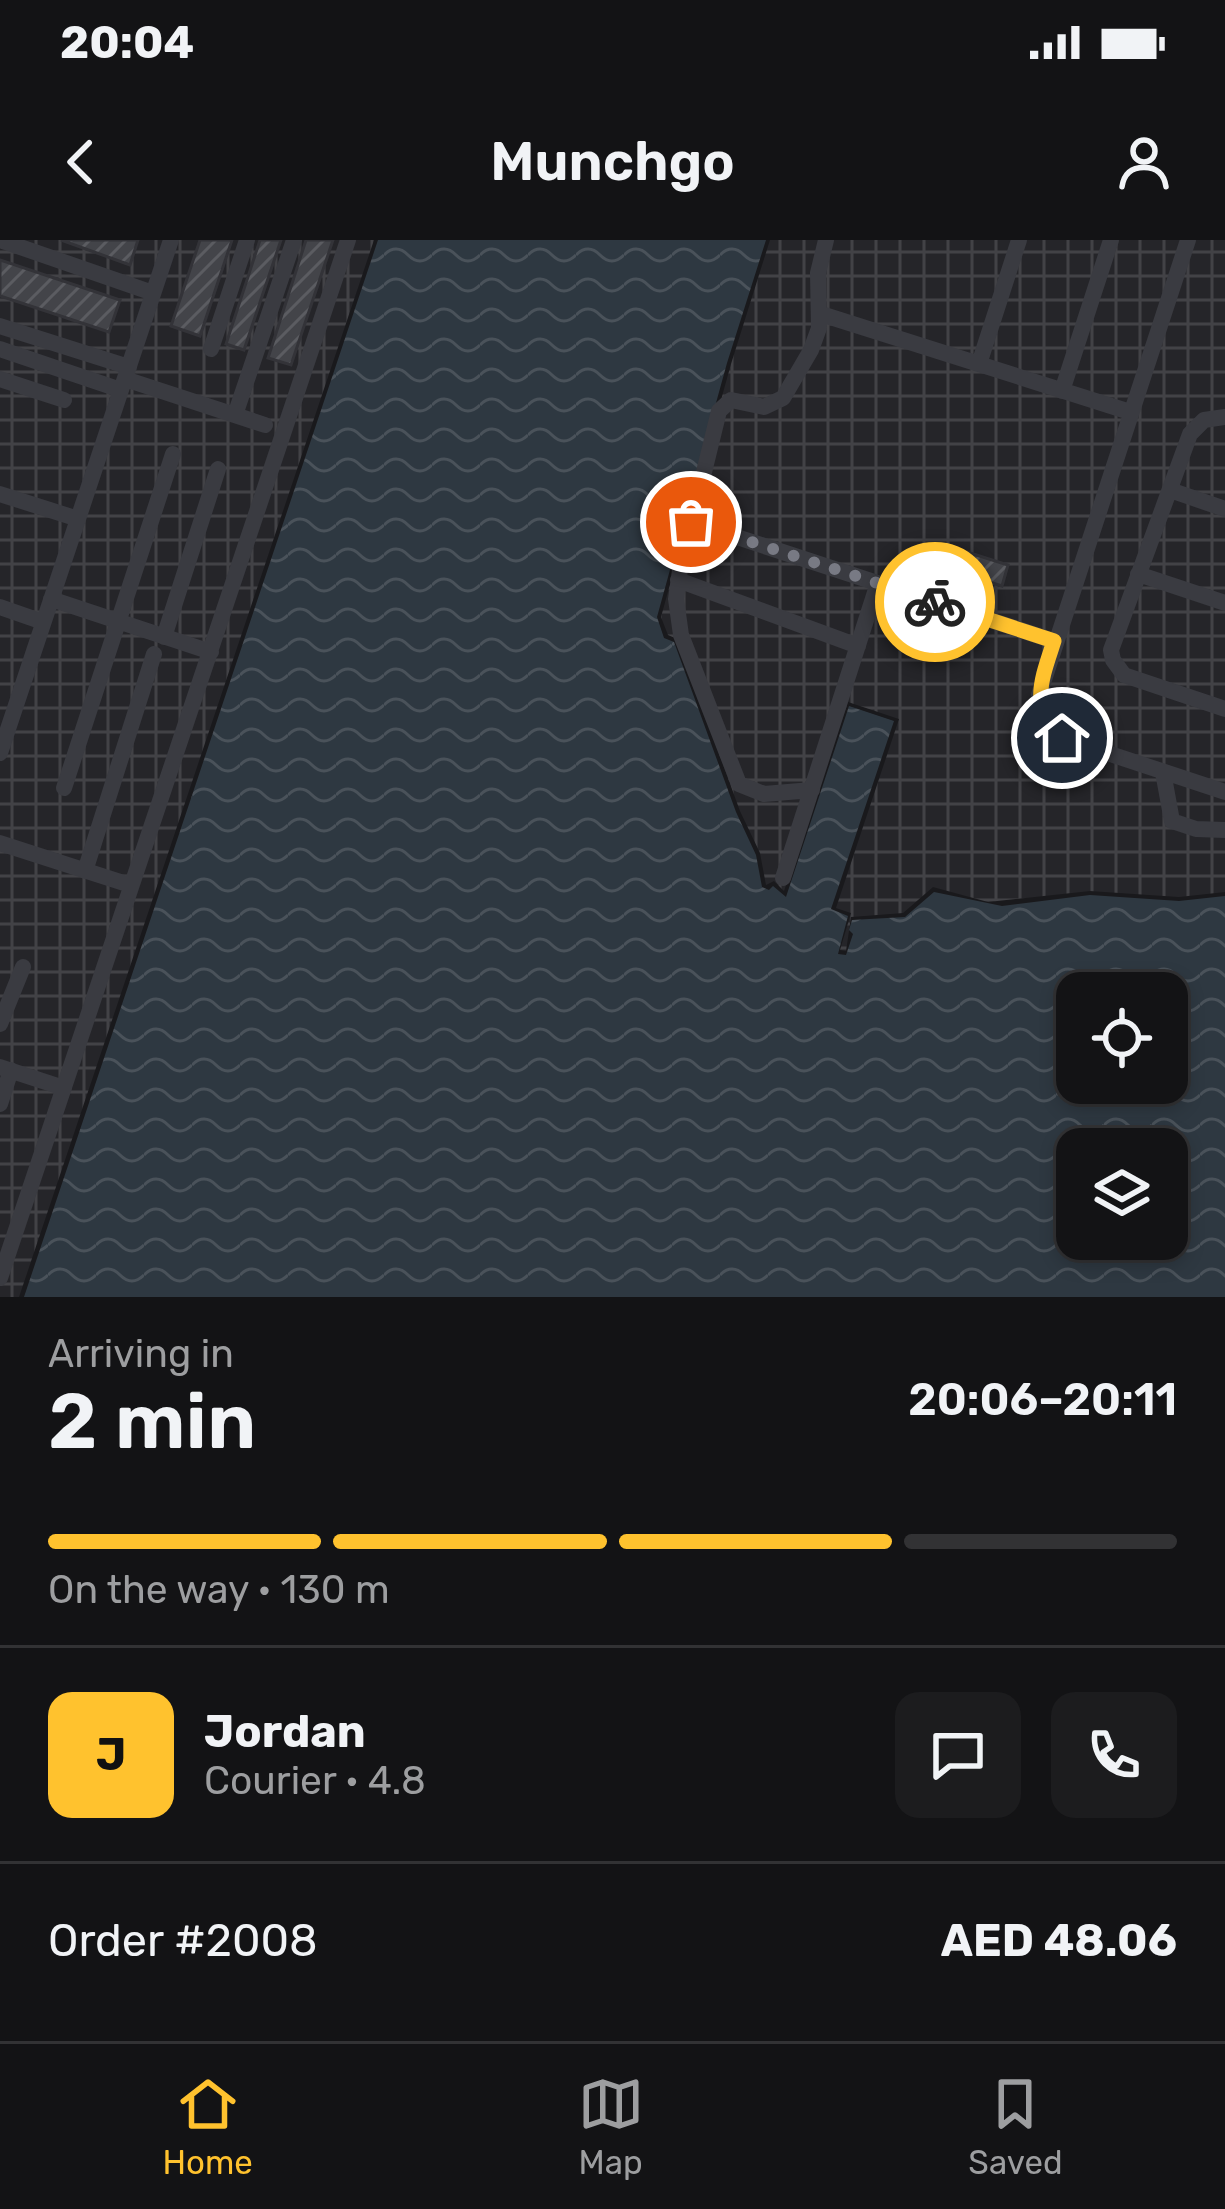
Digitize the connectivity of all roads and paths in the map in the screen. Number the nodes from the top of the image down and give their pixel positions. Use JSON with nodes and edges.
{"nodes":[{"id":1,"x":171,"y":240,"type":"edge"},
{"id":2,"x":247,"y":240,"type":"edge"},
{"id":3,"x":294,"y":240,"type":"edge"},
{"id":4,"x":348,"y":240,"type":"edge"},
{"id":5,"x":826,"y":240,"type":"edge"},
{"id":6,"x":1019,"y":240,"type":"edge"},
{"id":7,"x":1111,"y":240,"type":"edge"},
{"id":8,"x":1188,"y":240,"type":"edge"},
{"id":9,"x":8,"y":242,"type":"edge"},
{"id":10,"x":153,"y":293,"type":"junction"},
{"id":11,"x":820,"y":314,"type":"junction"},
{"id":12,"x":0,"y":326,"type":"edge"},
{"id":13,"x":0,"y":349,"type":"edge"},
{"id":14,"x":212,"y":349,"type":"dead end"},
{"id":15,"x":979,"y":364,"type":"junction"},
{"id":16,"x":125,"y":378,"type":"junction"},
{"id":17,"x":0,"y":379,"type":"edge"},
{"id":18,"x":1062,"y":391,"type":"junction"},
{"id":19,"x":64,"y":400,"type":"dead end"},
{"id":20,"x":1130,"y":412,"type":"junction"},
{"id":21,"x":235,"y":415,"type":"junction"},
{"id":22,"x":1225,"y":417,"type":"edge"},
{"id":23,"x":265,"y":425,"type":"dead end"},
{"id":24,"x":173,"y":454,"type":"dead end"},
{"id":25,"x":218,"y":469,"type":"dead end"},
{"id":26,"x":1170,"y":490,"type":"junction"},
{"id":27,"x":0,"y":494,"type":"edge"},
{"id":28,"x":1225,"y":509,"type":"edge"},
{"id":29,"x":78,"y":519,"type":"junction"},
{"id":30,"x":691,"y":522,"type":"junction"},
{"id":31,"x":1138,"y":574,"type":"junction"},
{"id":32,"x":678,"y":580,"type":"junction"},
{"id":33,"x":878,"y":583,"type":"junction"},
{"id":34,"x":51,"y":599,"type":"junction"},
{"id":35,"x":1225,"y":603,"type":"edge"},
{"id":36,"x":0,"y":607,"type":"edge"},
{"id":37,"x":118,"y":621,"type":"junction"},
{"id":38,"x":44,"y":622,"type":"junction"},
{"id":39,"x":164,"y":637,"type":"junction"},
{"id":40,"x":1054,"y":641,"type":"junction"},
{"id":41,"x":858,"y":646,"type":"junction"},
{"id":42,"x":211,"y":652,"type":"junction"},
{"id":43,"x":154,"y":654,"type":"dead end"},
{"id":44,"x":1225,"y":709,"type":"edge"},
{"id":45,"x":0,"y":753,"type":"edge"},
{"id":46,"x":1163,"y":772,"type":"junction"},
{"id":47,"x":64,"y":788,"type":"dead end"},
{"id":48,"x":812,"y":790,"type":"junction"},
{"id":49,"x":1225,"y":792,"type":"edge"},
{"id":50,"x":1225,"y":830,"type":"edge"},
{"id":51,"x":0,"y":843,"type":"edge"},
{"id":52,"x":85,"y":871,"type":"junction"},
{"id":53,"x":783,"y":878,"type":"dead end"},
{"id":54,"x":130,"y":885,"type":"junction"},
{"id":55,"x":23,"y":967,"type":"dead end"},
{"id":56,"x":0,"y":1024,"type":"edge"},
{"id":57,"x":6,"y":1068,"type":"edge"},
{"id":58,"x":64,"y":1088,"type":"junction"},
{"id":59,"x":0,"y":1104,"type":"edge"},
{"id":60,"x":0,"y":1278,"type":"edge"}],
"edges":[{"from":1,"to":10,"type":"street"},
{"from":2,"to":14,"type":"street"},
{"from":3,"to":21,"type":"street"},
{"from":4,"to":42,"type":"street"},
{"from":5,"to":11,"type":"street"},
{"from":6,"to":15,"type":"street"},
{"from":7,"to":18,"type":"street"},
{"from":8,"to":20,"type":"street"},
{"from":9,"to":10,"type":"street"},
{"from":10,"to":16,"type":"street"},
{"from":11,"to":15,"type":"street"},
{"from":11,"to":30,"type":"street"},
{"from":12,"to":16,"type":"street"},
{"from":13,"to":16,"type":"street"},
{"from":15,"to":18,"type":"street"},
{"from":16,"to":21,"type":"street"},
{"from":16,"to":29,"type":"street"},
{"from":17,"to":19,"type":"street"},
{"from":18,"to":20,"type":"street"},
{"from":20,"to":40,"type":"street"},
{"from":21,"to":23,"type":"street"},
{"from":22,"to":26,"type":"street"},
{"from":24,"to":37,"type":"street"},
{"from":25,"to":39,"type":"street"},
{"from":26,"to":28,"type":"street"},
{"from":26,"to":31,"type":"street"},
{"from":27,"to":29,"type":"street"},
{"from":29,"to":34,"type":"street"},
{"from":30,"to":32,"type":"street"},
{"from":30,"to":33,"type":"street"},
{"from":31,"to":35,"type":"street"},
{"from":31,"to":44,"type":"street"},
{"from":32,"to":41,"type":"street"},
{"from":32,"to":48,"type":"street"},
{"from":33,"to":40,"type":"street"},
{"from":33,"to":41,"type":"street"},
{"from":34,"to":37,"type":"street"},
{"from":34,"to":38,"type":"street"},
{"from":36,"to":38,"type":"street"},
{"from":37,"to":39,"type":"street"},
{"from":37,"to":47,"type":"street"},
{"from":38,"to":45,"type":"street"},
{"from":39,"to":42,"type":"street"},
{"from":40,"to":46,"type":"street"},
{"from":41,"to":48,"type":"street"},
{"from":42,"to":54,"type":"street"},
{"from":43,"to":52,"type":"street"},
{"from":46,"to":49,"type":"street"},
{"from":46,"to":50,"type":"street"},
{"from":48,"to":53,"type":"street"},
{"from":51,"to":52,"type":"street"},
{"from":52,"to":54,"type":"street"},
{"from":54,"to":58,"type":"street"},
{"from":55,"to":56,"type":"street"},
{"from":57,"to":58,"type":"street"},
{"from":57,"to":59,"type":"street"},
{"from":58,"to":60,"type":"street"}]}
